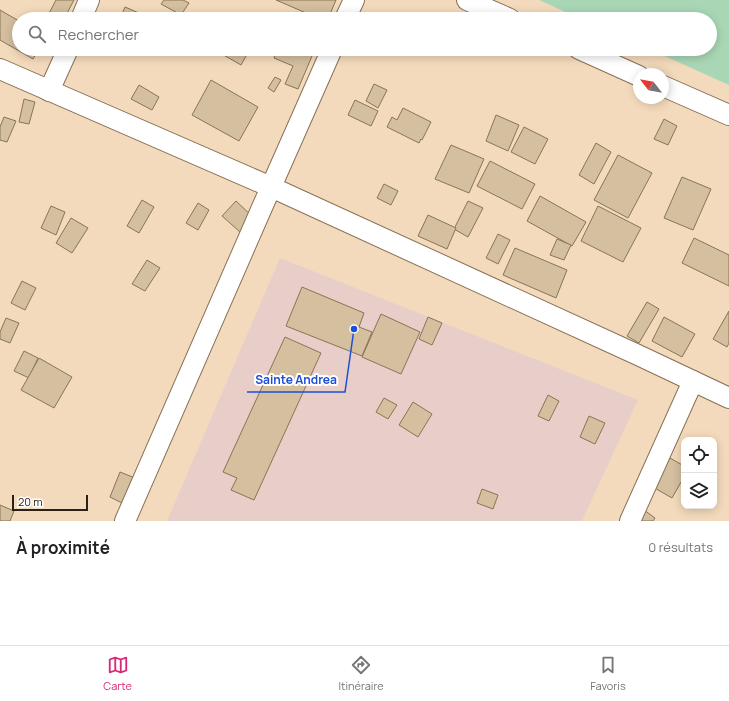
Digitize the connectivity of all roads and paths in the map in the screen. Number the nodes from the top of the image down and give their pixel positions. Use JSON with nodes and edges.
{"nodes":[{"id":1,"x":89,"y":0,"type":"edge"},
{"id":2,"x":354,"y":0,"type":"edge"},
{"id":3,"x":467,"y":0,"type":"edge"},
{"id":4,"x":84,"y":12,"type":"edge"},
{"id":5,"x":348,"y":12,"type":"edge"},
{"id":6,"x":494,"y":12,"type":"edge"},
{"id":7,"x":65,"y":56,"type":"edge"},
{"id":8,"x":329,"y":56,"type":"edge"},
{"id":9,"x":594,"y":56,"type":"edge"},
{"id":10,"x":0,"y":69,"type":"edge"},
{"id":11,"x":633,"y":73,"type":"edge"},
{"id":12,"x":669,"y":89,"type":"edge"},
{"id":13,"x":49,"y":91,"type":"junction"},
{"id":14,"x":729,"y":115,"type":"edge"},
{"id":15,"x":271,"y":187,"type":"junction"},
{"id":16,"x":692,"y":381,"type":"junction"},
{"id":17,"x":729,"y":398,"type":"edge"},
{"id":18,"x":125,"y":521,"type":"edge"},
{"id":19,"x":630,"y":521,"type":"edge"}],
"edges":[{"from":1,"to":4,"type":"street"},
{"from":2,"to":5,"type":"street"},
{"from":3,"to":6,"type":"street"},
{"from":7,"to":13,"type":"street"},
{"from":8,"to":15,"type":"street"},
{"from":9,"to":11,"type":"street"},
{"from":10,"to":13,"type":"street"},
{"from":12,"to":14,"type":"street"},
{"from":13,"to":15,"type":"street"},
{"from":15,"to":16,"type":"street"},
{"from":15,"to":18,"type":"street"},
{"from":16,"to":17,"type":"street"},
{"from":16,"to":19,"type":"street"}]}
